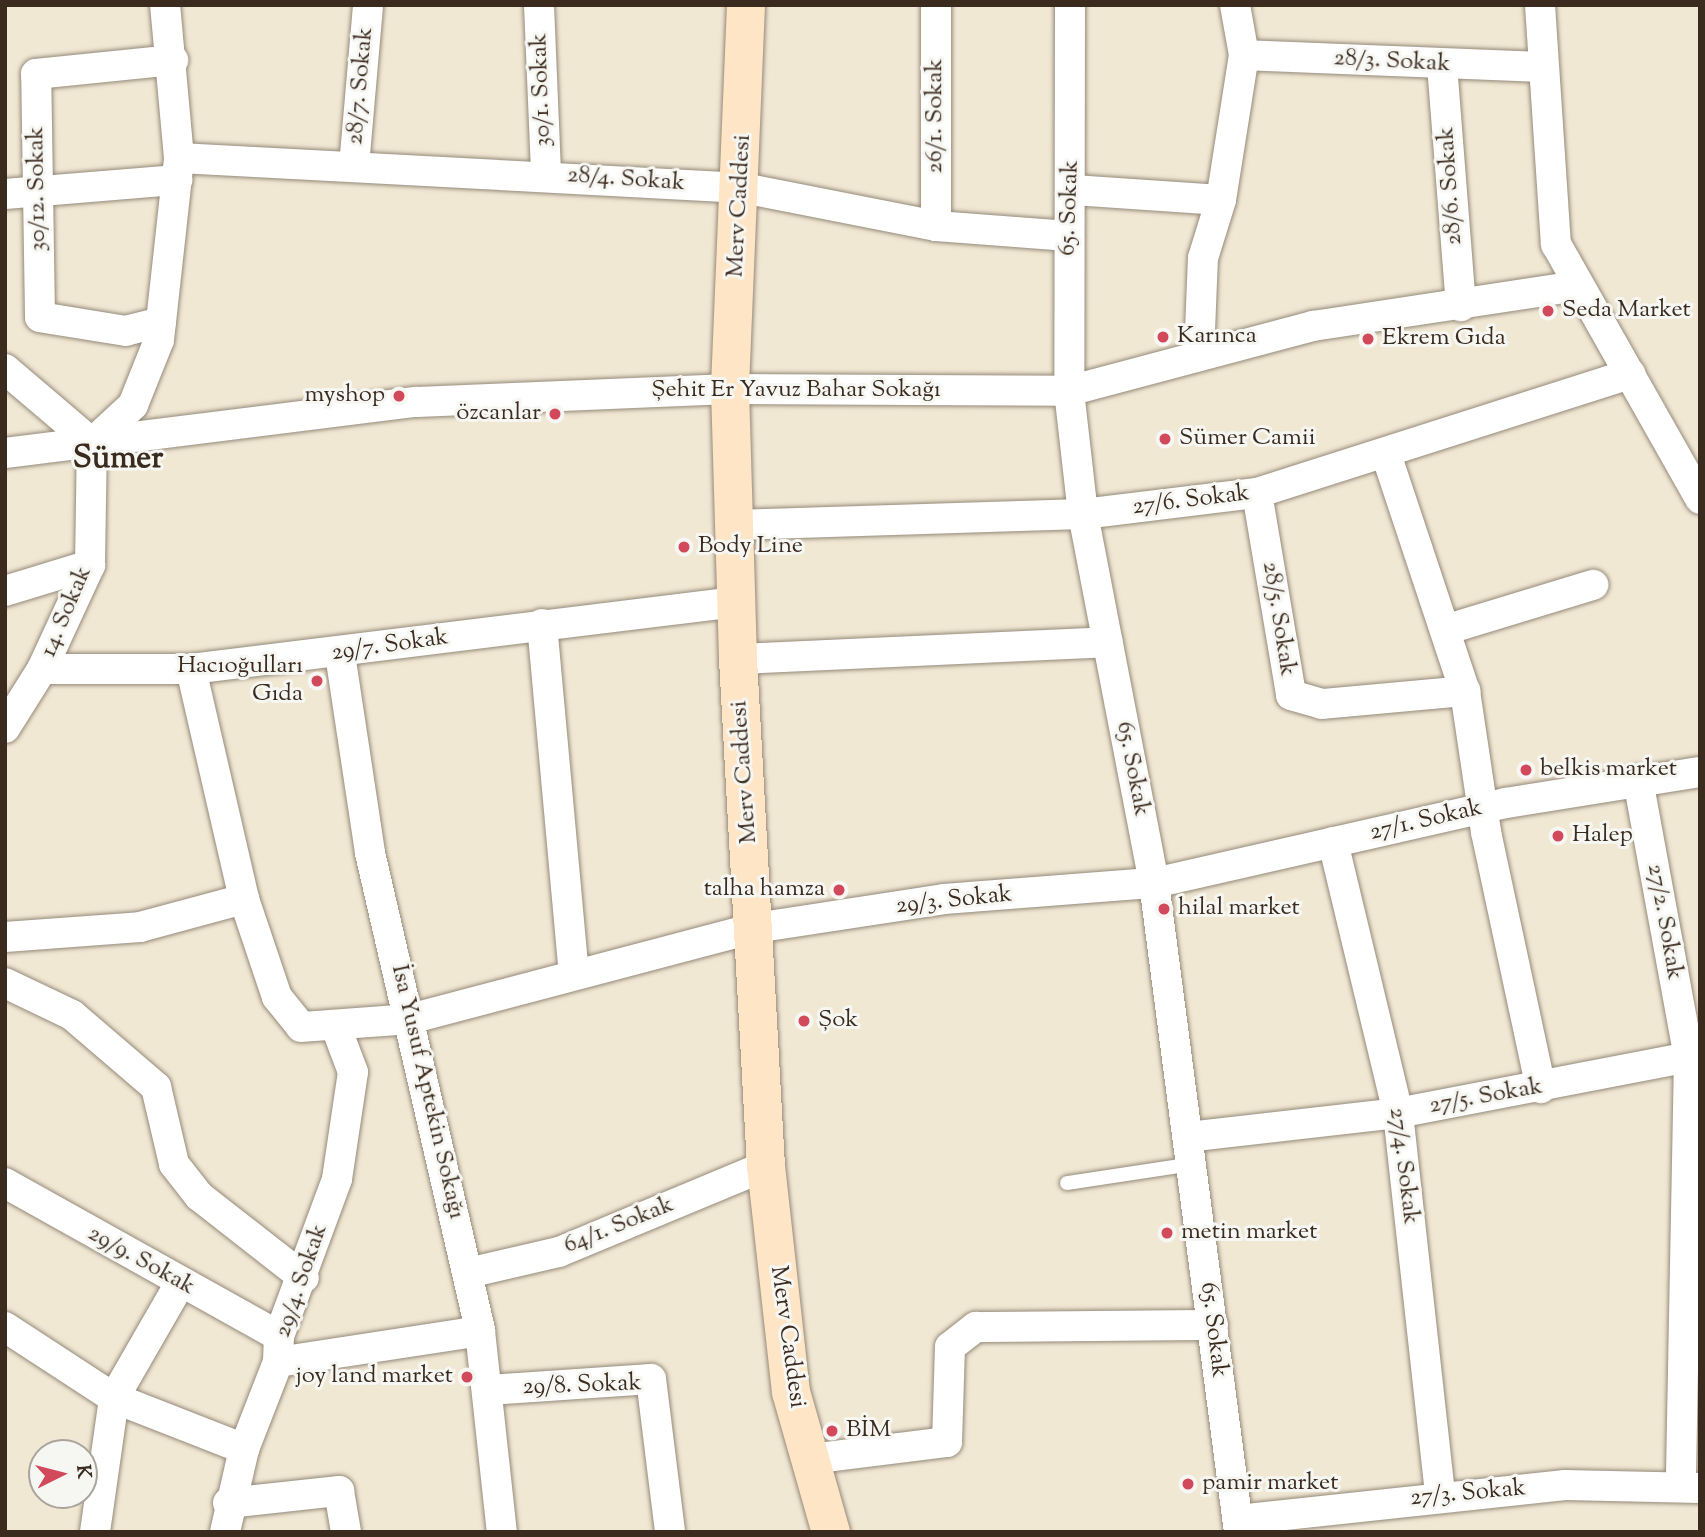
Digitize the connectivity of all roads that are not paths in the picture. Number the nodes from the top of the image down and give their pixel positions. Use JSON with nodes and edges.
{"nodes":[{"id":1,"x":165,"y":5,"type":"edge"},
{"id":2,"x":368,"y":5,"type":"edge"},
{"id":3,"x":539,"y":5,"type":"edge"},
{"id":4,"x":746,"y":5,"type":"edge"},
{"id":5,"x":936,"y":5,"type":"edge"},
{"id":6,"x":1070,"y":5,"type":"edge"},
{"id":7,"x":1235,"y":5,"type":"edge"},
{"id":8,"x":1540,"y":5,"type":"edge"},
{"id":9,"x":1244,"y":55,"type":"junction"},
{"id":10,"x":173,"y":60,"type":"junction"},
{"id":11,"x":1442,"y":65,"type":"junction"},
{"id":12,"x":1540,"y":67,"type":"junction"},
{"id":13,"x":354,"y":166,"type":"junction"},
{"id":14,"x":178,"y":169,"type":"junction"},
{"id":15,"x":546,"y":175,"type":"junction"},
{"id":16,"x":743,"y":188,"type":"junction"},
{"id":17,"x":1073,"y":190,"type":"junction"},
{"id":18,"x":40,"y":191,"type":"junction"},
{"id":19,"x":5,"y":194,"type":"edge"},
{"id":20,"x":1221,"y":200,"type":"junction"},
{"id":21,"x":936,"y":226,"type":"junction"},
{"id":22,"x":1069,"y":236,"type":"junction"},
{"id":23,"x":1578,"y":286,"type":"junction"},
{"id":24,"x":1461,"y":306,"type":"junction"},
{"id":25,"x":161,"y":322,"type":"junction"},
{"id":26,"x":1199,"y":356,"type":"junction"},
{"id":27,"x":5,"y":369,"type":"edge"},
{"id":28,"x":1630,"y":374,"type":"junction"},
{"id":29,"x":730,"y":388,"type":"junction"},
{"id":30,"x":1069,"y":391,"type":"junction"},
{"id":31,"x":92,"y":443,"type":"junction"},
{"id":32,"x":5,"y":453,"type":"edge"},
{"id":33,"x":1386,"y":454,"type":"junction"},
{"id":34,"x":1257,"y":493,"type":"junction"},
{"id":35,"x":1700,"y":499,"type":"edge"},
{"id":36,"x":1083,"y":514,"type":"junction"},
{"id":37,"x":734,"y":525,"type":"junction"},
{"id":38,"x":90,"y":565,"type":"junction"},
{"id":39,"x":1593,"y":585,"type":"dead end"},
{"id":40,"x":5,"y":591,"type":"edge"},
{"id":41,"x":736,"y":601,"type":"junction"},
{"id":42,"x":542,"y":624,"type":"junction"},
{"id":43,"x":1448,"y":629,"type":"junction"},
{"id":44,"x":1108,"y":642,"type":"junction"},
{"id":45,"x":340,"y":654,"type":"junction"},
{"id":46,"x":738,"y":659,"type":"junction"},
{"id":47,"x":42,"y":669,"type":"junction"},
{"id":48,"x":191,"y":669,"type":"junction"},
{"id":49,"x":1465,"y":691,"type":"junction"},
{"id":50,"x":5,"y":728,"type":"edge"},
{"id":51,"x":1700,"y":772,"type":"edge"},
{"id":52,"x":1638,"y":780,"type":"junction"},
{"id":53,"x":1488,"y":807,"type":"junction"},
{"id":54,"x":1333,"y":842,"type":"junction"},
{"id":55,"x":1154,"y":883,"type":"junction"},
{"id":56,"x":244,"y":899,"type":"junction"},
{"id":57,"x":755,"y":928,"type":"junction"},
{"id":58,"x":5,"y":937,"type":"edge"},
{"id":59,"x":574,"y":974,"type":"junction"},
{"id":60,"x":5,"y":983,"type":"edge"},
{"id":61,"x":410,"y":1019,"type":"junction"},
{"id":62,"x":336,"y":1027,"type":"junction"},
{"id":63,"x":1694,"y":1056,"type":"edge"},
{"id":64,"x":1541,"y":1088,"type":"junction"},
{"id":65,"x":1398,"y":1113,"type":"junction"},
{"id":66,"x":1190,"y":1151,"type":"junction"},
{"id":67,"x":766,"y":1166,"type":"junction"},
{"id":68,"x":5,"y":1183,"type":"edge"},
{"id":69,"x":1067,"y":1183,"type":"dead end"},
{"id":70,"x":468,"y":1273,"type":"junction"},
{"id":71,"x":304,"y":1278,"type":"junction"},
{"id":72,"x":1691,"y":1278,"type":"edge"},
{"id":73,"x":180,"y":1283,"type":"junction"},
{"id":74,"x":1213,"y":1325,"type":"junction"},
{"id":75,"x":5,"y":1326,"type":"edge"},
{"id":76,"x":480,"y":1331,"type":"junction"},
{"id":77,"x":278,"y":1349,"type":"junction"},
{"id":78,"x":489,"y":1390,"type":"junction"},
{"id":79,"x":114,"y":1398,"type":"junction"},
{"id":80,"x":244,"y":1449,"type":"junction"},
{"id":81,"x":810,"y":1459,"type":"junction"},
{"id":82,"x":1691,"y":1486,"type":"edge"},
{"id":83,"x":1440,"y":1496,"type":"junction"},
{"id":84,"x":227,"y":1517,"type":"edge"},
{"id":85,"x":1238,"y":1526,"type":"edge"},
{"id":86,"x":95,"y":1532,"type":"edge"},
{"id":87,"x":346,"y":1532,"type":"edge"},
{"id":88,"x":502,"y":1532,"type":"edge"},
{"id":89,"x":670,"y":1532,"type":"edge"},
{"id":90,"x":831,"y":1532,"type":"edge"}],
"edges":[{"from":1,"to":10,"type":"street"},
{"from":2,"to":13,"type":"street","name":"28/7. Sokak"},
{"from":3,"to":15,"type":"street","name":"30/1. Sokak"},
{"from":4,"to":16,"type":"main road","name":"Merv Caddesi"},
{"from":5,"to":21,"type":"street","name":"26/1. Sokak"},
{"from":6,"to":17,"type":"street","name":"65. Sokak"},
{"from":7,"to":9,"type":"street"},
{"from":8,"to":12,"type":"street"},
{"from":9,"to":11,"type":"street","name":"28/3. Sokak"},
{"from":9,"to":20,"type":"street"},
{"from":10,"to":14,"type":"street"},
{"from":10,"to":18,"type":"street","name":"30/12. Sokak"},
{"from":11,"to":12,"type":"street","name":"28/3. Sokak"},
{"from":11,"to":24,"type":"street","name":"28/6. Sokak"},
{"from":12,"to":23,"type":"street"},
{"from":13,"to":14,"type":"street","name":"28/4. Sokak"},
{"from":13,"to":15,"type":"street","name":"28/4. Sokak"},
{"from":14,"to":18,"type":"street","name":"28/4. Sokak"},
{"from":14,"to":25,"type":"street"},
{"from":15,"to":16,"type":"street","name":"28/4. Sokak"},
{"from":16,"to":21,"type":"street","name":"28/4. Sokak"},
{"from":16,"to":29,"type":"main road","name":"Merv Caddesi"},
{"from":17,"to":20,"type":"street"},
{"from":17,"to":22,"type":"street","name":"65. Sokak"},
{"from":18,"to":19,"type":"street","name":"28/4. Sokak"},
{"from":18,"to":25,"type":"street","name":"30/12. Sokak"},
{"from":20,"to":26,"type":"street"},
{"from":21,"to":22,"type":"street","name":"28/4. Sokak"},
{"from":22,"to":30,"type":"street","name":"65. Sokak"},
{"from":23,"to":24,"type":"street","name":"Şehit Er Yavuz Bahar Sokağı"},
{"from":23,"to":28,"type":"street"},
{"from":24,"to":26,"type":"street","name":"Şehit Er Yavuz Bahar Sokağı"},
{"from":25,"to":31,"type":"street"},
{"from":26,"to":30,"type":"street","name":"Şehit Er Yavuz Bahar Sokağı"},
{"from":27,"to":31,"type":"street"},
{"from":28,"to":33,"type":"street","name":"27/6. Sokak"},
{"from":28,"to":35,"type":"street"},
{"from":29,"to":30,"type":"street","name":"Şehit Er Yavuz Bahar Sokağı"},
{"from":29,"to":31,"type":"street","name":"Şehit Er Yavuz Bahar Sokağı"},
{"from":29,"to":37,"type":"main road","name":"Merv Caddesi"},
{"from":30,"to":36,"type":"street","name":"65. Sokak"},
{"from":31,"to":32,"type":"street","name":"Şehit Er Yavuz Bahar Sokağı"},
{"from":31,"to":38,"type":"street","name":"14. Sokak"},
{"from":33,"to":34,"type":"street","name":"27/6. Sokak"},
{"from":33,"to":43,"type":"street"},
{"from":34,"to":36,"type":"street","name":"27/6. Sokak"},
{"from":34,"to":49,"type":"street","name":"28/5. Sokak"},
{"from":36,"to":37,"type":"street","name":"27/6. Sokak"},
{"from":36,"to":44,"type":"street","name":"65. Sokak"},
{"from":37,"to":41,"type":"main road","name":"Merv Caddesi"},
{"from":38,"to":40,"type":"street"},
{"from":38,"to":47,"type":"street","name":"14. Sokak"},
{"from":39,"to":43,"type":"street"},
{"from":41,"to":42,"type":"street","name":"29/7. Sokak"},
{"from":41,"to":46,"type":"main road","name":"Merv Caddesi"},
{"from":42,"to":45,"type":"street","name":"29/7. Sokak"},
{"from":42,"to":59,"type":"street"},
{"from":43,"to":49,"type":"street"},
{"from":44,"to":46,"type":"street"},
{"from":44,"to":55,"type":"street","name":"65. Sokak"},
{"from":45,"to":48,"type":"street","name":"29/7. Sokak"},
{"from":45,"to":61,"type":"street","name":"İsa Yusuf Aptekin Sokağı"},
{"from":46,"to":57,"type":"main road","name":"Merv Caddesi"},
{"from":47,"to":48,"type":"street","name":"29/7. Sokak"},
{"from":47,"to":50,"type":"street","name":"14. Sokak"},
{"from":48,"to":56,"type":"street","name":"29/3. Sokak"},
{"from":49,"to":53,"type":"street"},
{"from":51,"to":52,"type":"street","name":"27/1. Sokak"},
{"from":52,"to":53,"type":"street","name":"27/1. Sokak"},
{"from":52,"to":63,"type":"street","name":"27/2. Sokak"},
{"from":53,"to":54,"type":"street","name":"27/1. Sokak"},
{"from":53,"to":64,"type":"street"},
{"from":54,"to":55,"type":"street","name":"27/1. Sokak"},
{"from":54,"to":65,"type":"street","name":"27/4. Sokak"},
{"from":55,"to":57,"type":"street","name":"29/3. Sokak"},
{"from":55,"to":66,"type":"street","name":"65. Sokak"},
{"from":56,"to":58,"type":"street"},
{"from":56,"to":62,"type":"street","name":"29/3. Sokak"},
{"from":57,"to":59,"type":"street","name":"29/3. Sokak"},
{"from":57,"to":67,"type":"main road","name":"Merv Caddesi"},
{"from":59,"to":61,"type":"street","name":"29/3. Sokak"},
{"from":60,"to":71,"type":"street"},
{"from":61,"to":62,"type":"street","name":"29/3. Sokak"},
{"from":61,"to":70,"type":"street","name":"İsa Yusuf Aptekin Sokağı"},
{"from":62,"to":71,"type":"street","name":"29/4. Sokak"},
{"from":63,"to":64,"type":"street","name":"27/5. Sokak"},
{"from":63,"to":72,"type":"street","name":"27/2. Sokak"},
{"from":64,"to":65,"type":"street","name":"27/5. Sokak"},
{"from":65,"to":66,"type":"street","name":"27/5. Sokak"},
{"from":65,"to":83,"type":"street","name":"27/4. Sokak"},
{"from":66,"to":69,"type":"lane"},
{"from":66,"to":74,"type":"street","name":"65. Sokak"},
{"from":67,"to":70,"type":"street","name":"64/1. Sokak"},
{"from":67,"to":81,"type":"main road","name":"Merv Caddesi"},
{"from":68,"to":73,"type":"street","name":"29/9. Sokak"},
{"from":70,"to":76,"type":"street","name":"İsa Yusuf Aptekin Sokağı"},
{"from":71,"to":77,"type":"street","name":"29/4. Sokak"},
{"from":72,"to":82,"type":"street","name":"27/2. Sokak"},
{"from":73,"to":77,"type":"street","name":"29/9. Sokak"},
{"from":73,"to":79,"type":"street"},
{"from":74,"to":81,"type":"street"},
{"from":74,"to":85,"type":"street","name":"65. Sokak"},
{"from":75,"to":79,"type":"street"},
{"from":76,"to":77,"type":"street"},
{"from":76,"to":78,"type":"street","name":"İsa Yusuf Aptekin Sokağı"},
{"from":77,"to":80,"type":"street","name":"29/4. Sokak"},
{"from":78,"to":88,"type":"street","name":"İsa Yusuf Aptekin Sokağı"},
{"from":78,"to":89,"type":"street","name":"29/8. Sokak"},
{"from":79,"to":80,"type":"street"},
{"from":79,"to":86,"type":"street"},
{"from":80,"to":84,"type":"street","name":"29/4. Sokak"},
{"from":81,"to":90,"type":"main road","name":"Merv Caddesi"},
{"from":82,"to":83,"type":"street","name":"27/3. Sokak"},
{"from":83,"to":85,"type":"street","name":"27/3. Sokak"},
{"from":84,"to":87,"type":"street"}]}
